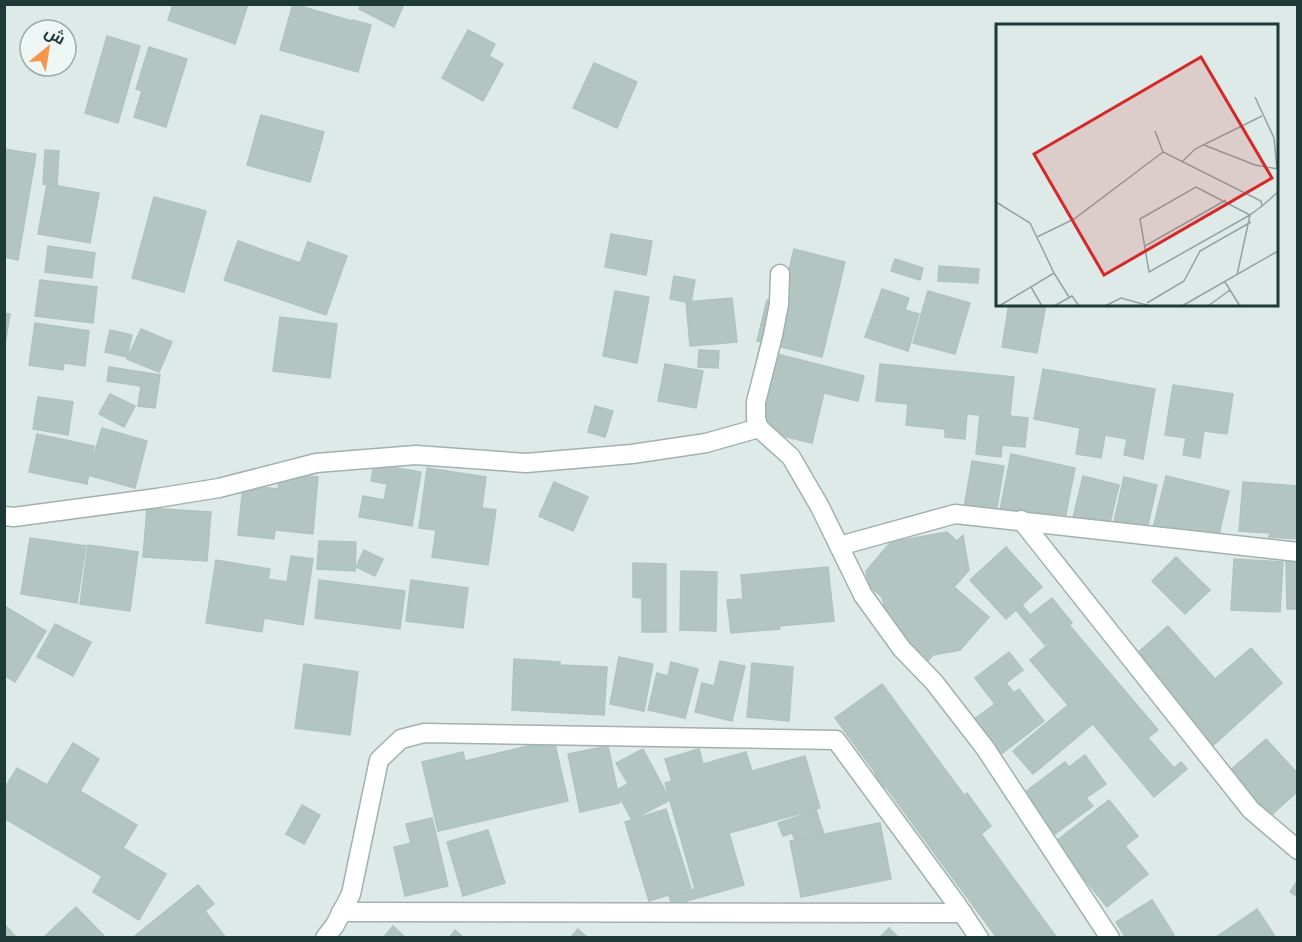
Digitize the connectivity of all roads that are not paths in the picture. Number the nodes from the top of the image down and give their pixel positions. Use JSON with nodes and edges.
{"nodes":[{"id":1,"x":780,"y":274,"type":"dead end"},
{"id":2,"x":759,"y":428,"type":"junction"},
{"id":3,"x":4,"y":516,"type":"edge"},
{"id":4,"x":1021,"y":520,"type":"junction"},
{"id":5,"x":839,"y":546,"type":"junction"},
{"id":6,"x":1298,"y":552,"type":"edge"},
{"id":7,"x":1298,"y":850,"type":"edge"},
{"id":8,"x":341,"y":912,"type":"junction"},
{"id":9,"x":963,"y":914,"type":"junction"},
{"id":10,"x":325,"y":938,"type":"edge"},
{"id":11,"x":979,"y":938,"type":"edge"},
{"id":12,"x":1110,"y":938,"type":"edge"}],
"edges":[{"from":1,"to":2,"type":"street"},
{"from":2,"to":3,"type":"street"},
{"from":2,"to":5,"type":"street"},
{"from":4,"to":5,"type":"street"},
{"from":4,"to":6,"type":"street"},
{"from":4,"to":7,"type":"street"},
{"from":5,"to":12,"type":"street"},
{"from":8,"to":9,"type":"street"},
{"from":8,"to":9,"type":"street"},
{"from":8,"to":10,"type":"street"},
{"from":9,"to":11,"type":"street"}]}
